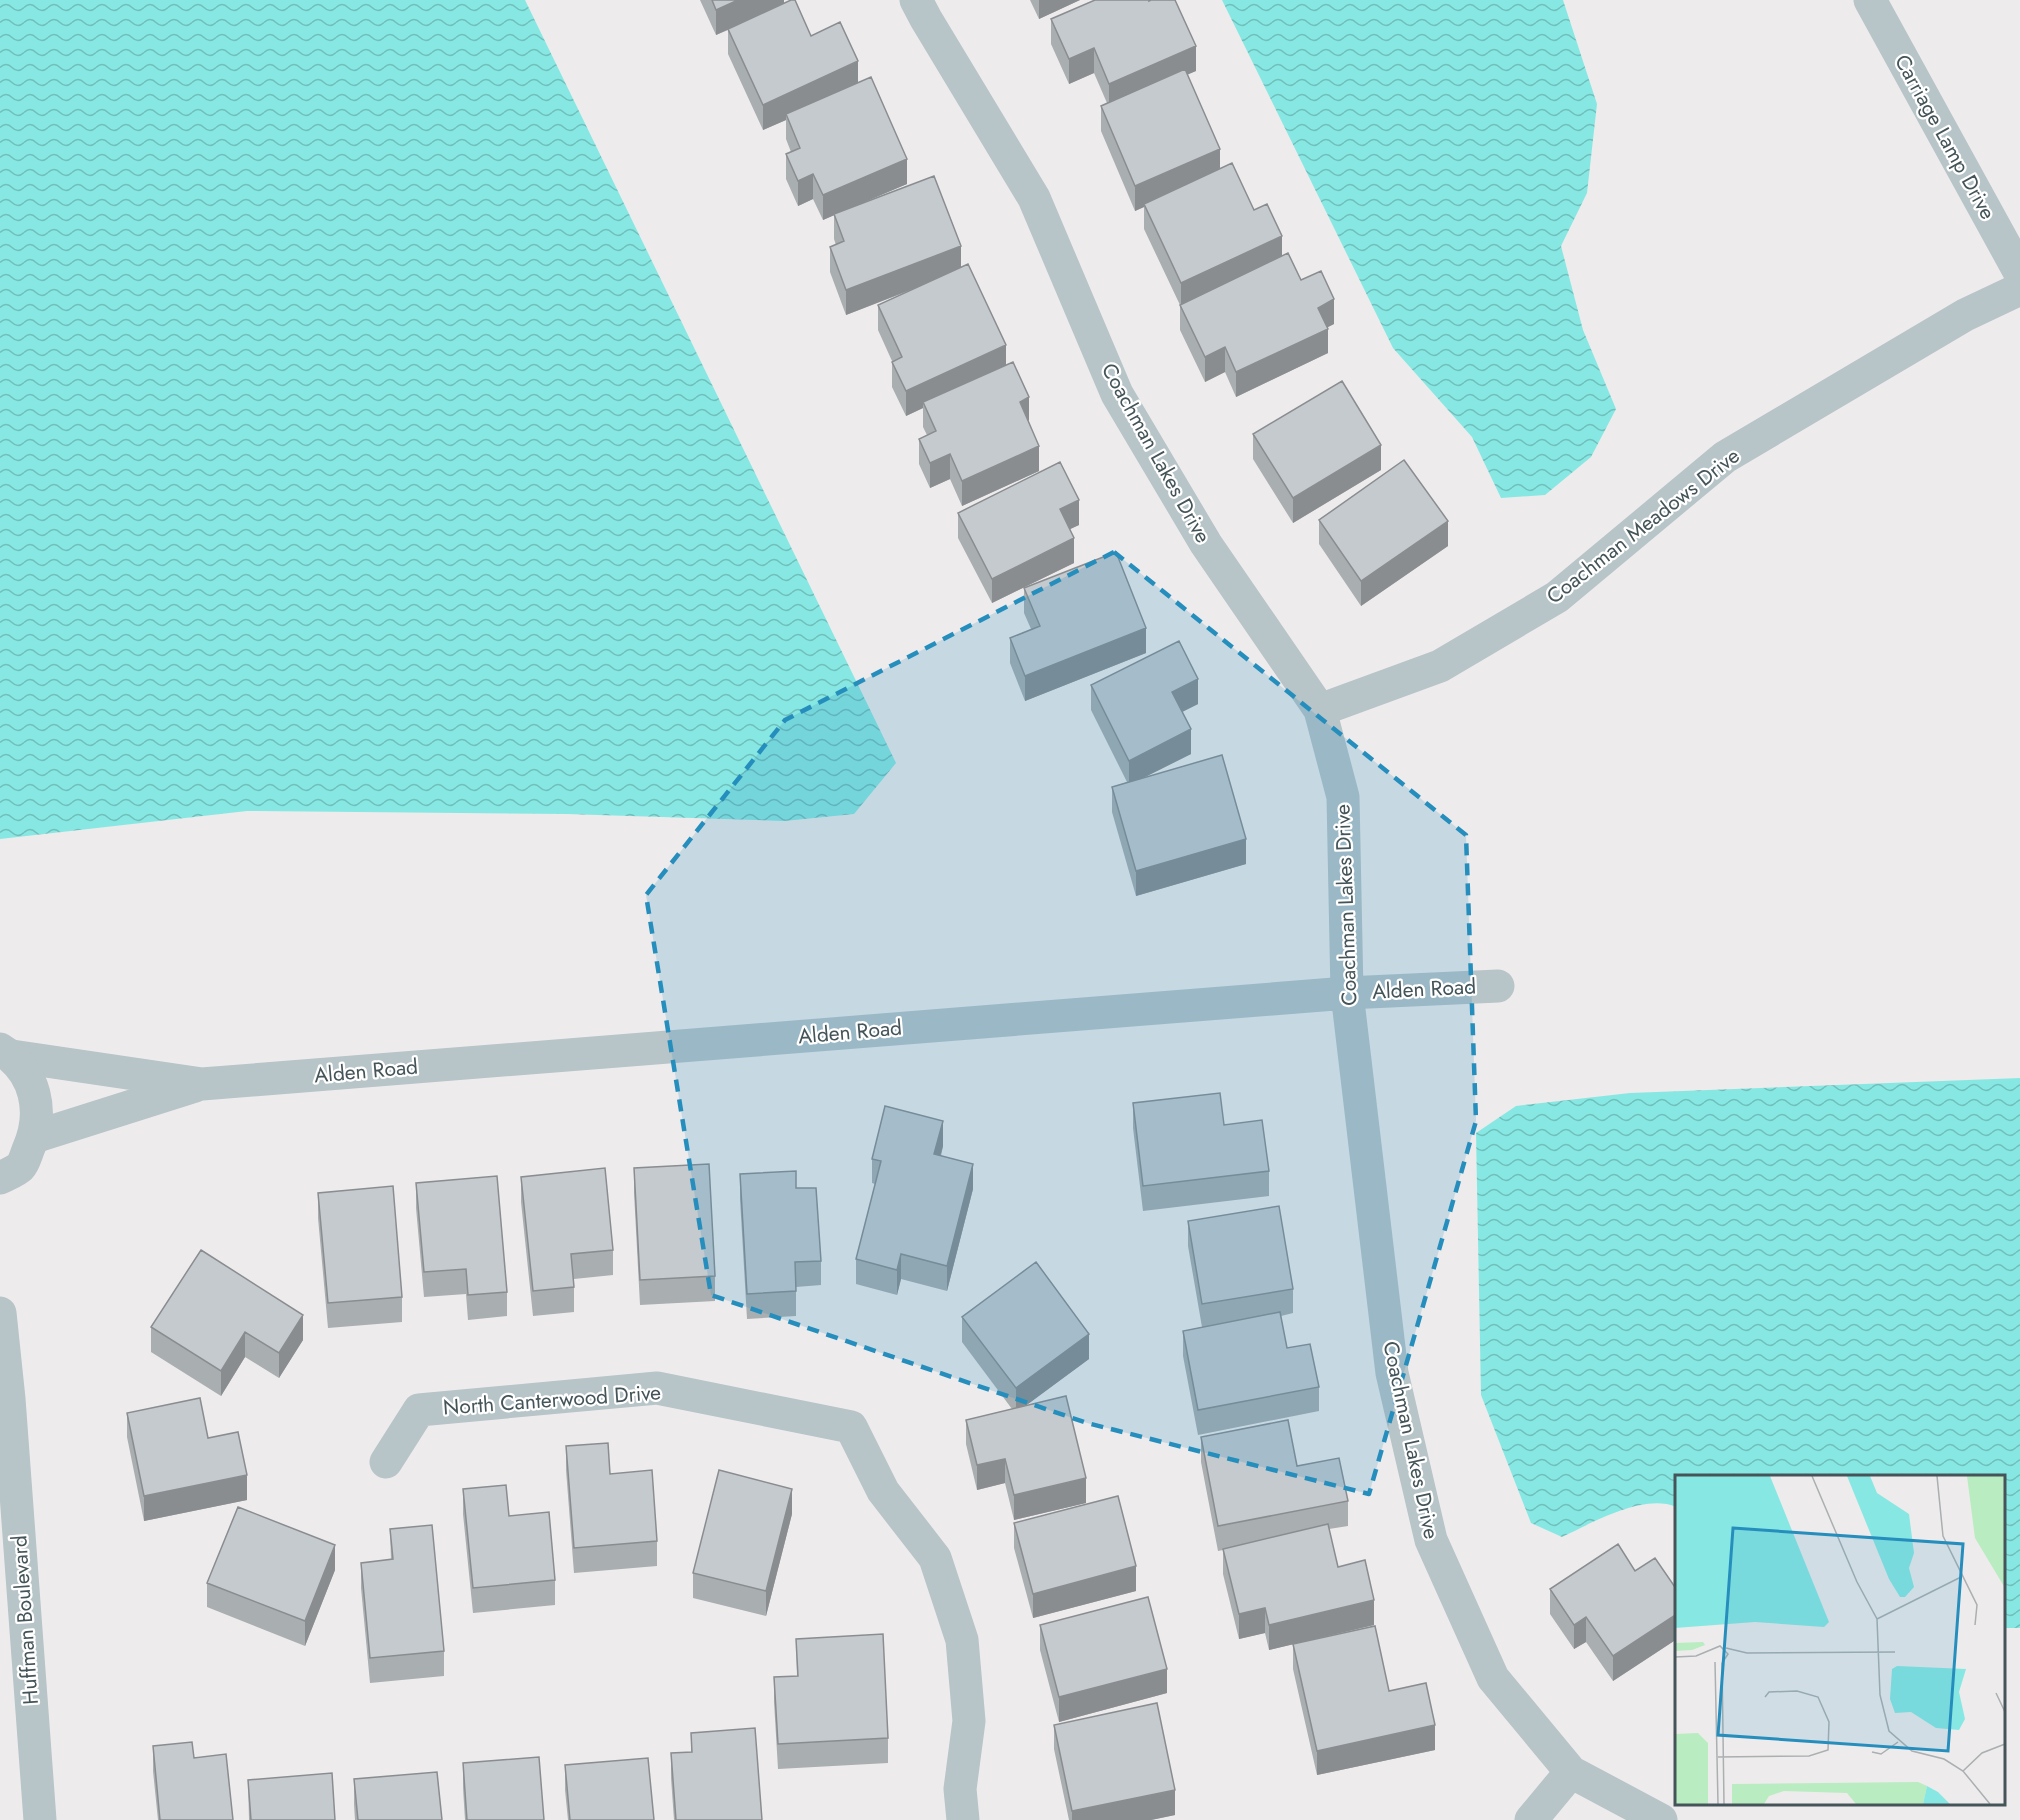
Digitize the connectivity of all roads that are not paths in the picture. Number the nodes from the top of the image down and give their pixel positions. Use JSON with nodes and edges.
{"nodes":[{"id":1,"x":916,"y":0,"type":"edge"},
{"id":2,"x":1870,"y":0,"type":"edge"},
{"id":3,"x":2020,"y":273,"type":"edge"},
{"id":4,"x":2020,"y":289,"type":"edge"},
{"id":5,"x":1320,"y":710,"type":"junction"},
{"id":6,"x":1498,"y":986,"type":"dead end"},
{"id":7,"x":1347,"y":993,"type":"junction"},
{"id":8,"x":6,"y":1052,"type":"edge"},
{"id":9,"x":202,"y":1084,"type":"junction"},
{"id":10,"x":34,"y":1137,"type":"junction"},
{"id":11,"x":0,"y":1178,"type":"edge"},
{"id":12,"x":0,"y":1313,"type":"edge"},
{"id":13,"x":386,"y":1462,"type":"dead end"},
{"id":14,"x":1571,"y":1772,"type":"junction"},
{"id":15,"x":40,"y":1820,"type":"edge"},
{"id":16,"x":963,"y":1820,"type":"edge"},
{"id":17,"x":1531,"y":1820,"type":"edge"},
{"id":18,"x":1661,"y":1820,"type":"edge"}],
"edges":[{"from":1,"to":5,"type":"street","name":"Coachman Lakes Drive"},
{"from":2,"to":3,"type":"street","name":"Carriage Lamp Drive"},
{"from":4,"to":5,"type":"street","name":"Coachman Meadows Drive"},
{"from":5,"to":7,"type":"street","name":"Coachman Lakes Drive"},
{"from":6,"to":7,"type":"street","name":"Alden Road"},
{"from":7,"to":9,"type":"street","name":"Alden Road"},
{"from":7,"to":14,"type":"street","name":"Coachman Lakes Drive"},
{"from":8,"to":9,"type":"street","name":"Alden Road"},
{"from":8,"to":10,"type":"street"},
{"from":9,"to":10,"type":"street","name":"Alden Road"},
{"from":10,"to":11,"type":"street"},
{"from":12,"to":15,"type":"street","name":"Huffman Boulevard"},
{"from":13,"to":16,"type":"street","name":"North Canterwood Drive"},
{"from":14,"to":17,"type":"street"},
{"from":14,"to":18,"type":"street","name":"Coachman Lakes Drive"}]}
